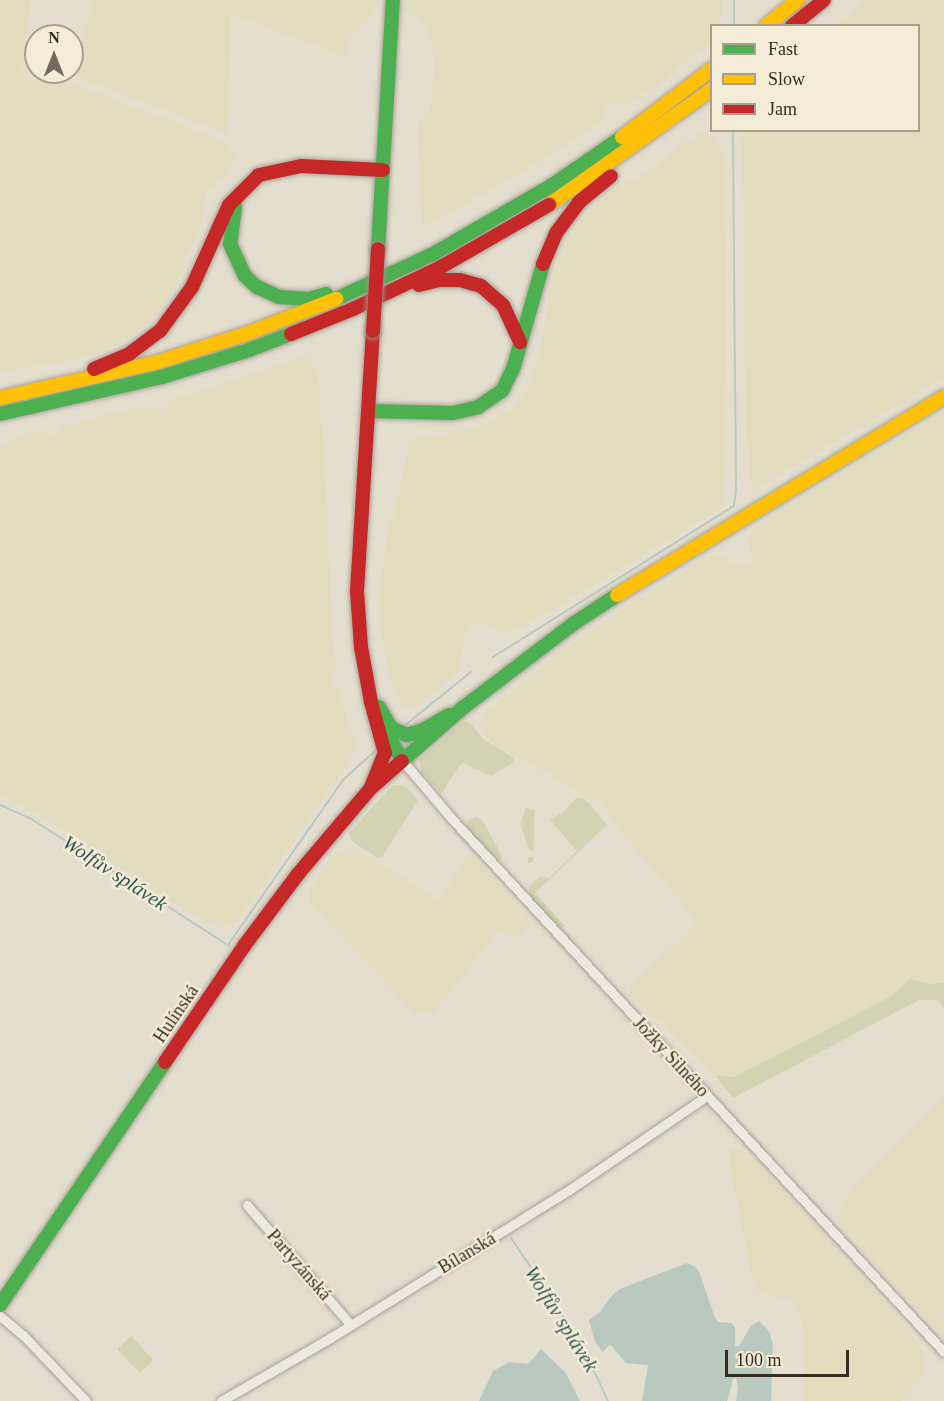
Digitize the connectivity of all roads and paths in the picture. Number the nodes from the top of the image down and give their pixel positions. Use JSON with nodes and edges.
{"nodes":[{"id":1,"x":393,"y":0,"type":"edge"},
{"id":2,"x":798,"y":0,"type":"edge"},
{"id":3,"x":824,"y":0,"type":"edge"},
{"id":4,"x":768,"y":24,"type":"edge"},
{"id":5,"x":794,"y":24,"type":"edge"},
{"id":6,"x":710,"y":70,"type":"edge"},
{"id":7,"x":710,"y":90,"type":"edge"},
{"id":8,"x":668,"y":122,"type":"junction"},
{"id":9,"x":383,"y":170,"type":"junction"},
{"id":10,"x":239,"y":194,"type":"junction"},
{"id":11,"x":391,"y":274,"type":"junction"},
{"id":12,"x":353,"y":309,"type":"junction"},
{"id":13,"x":520,"y":342,"type":"junction"},
{"id":14,"x":5,"y":397,"type":"edge"},
{"id":15,"x":944,"y":397,"type":"edge"},
{"id":16,"x":368,"y":411,"type":"junction"},
{"id":17,"x":0,"y":414,"type":"edge"},
{"id":18,"x":368,"y":684,"type":"junction"},
{"id":19,"x":464,"y":707,"type":"junction"},
{"id":20,"x":402,"y":760,"type":"junction"},
{"id":21,"x":370,"y":788,"type":"junction"},
{"id":22,"x":707,"y":1096,"type":"junction"},
{"id":23,"x":247,"y":1205,"type":"dead end"},
{"id":24,"x":0,"y":1307,"type":"edge"},
{"id":25,"x":351,"y":1325,"type":"junction"},
{"id":26,"x":944,"y":1352,"type":"edge"},
{"id":27,"x":86,"y":1401,"type":"edge"},
{"id":28,"x":221,"y":1401,"type":"edge"}],
"edges":[{"from":1,"to":9,"type":"main road"},
{"from":2,"to":4,"type":"main road"},
{"from":3,"to":5,"type":"main road"},
{"from":6,"to":11,"type":"main road"},
{"from":7,"to":8,"type":"main road"},
{"from":8,"to":12,"type":"main road"},
{"from":8,"to":13,"type":"main road"},
{"from":9,"to":10,"type":"main road"},
{"from":9,"to":16,"type":"main road","bridge":true},
{"from":10,"to":11,"type":"main road"},
{"from":10,"to":14,"type":"main road"},
{"from":11,"to":14,"type":"main road"},
{"from":12,"to":13,"type":"main road"},
{"from":12,"to":17,"type":"main road"},
{"from":13,"to":16,"type":"main road"},
{"from":15,"to":19,"type":"main road"},
{"from":16,"to":18,"type":"main road"},
{"from":18,"to":19,"type":"main road"},
{"from":18,"to":20,"type":"main road"},
{"from":18,"to":21,"type":"main road"},
{"from":19,"to":20,"type":"main road","name":"Hulínská"},
{"from":20,"to":21,"type":"main road","name":"Hulínská"},
{"from":20,"to":22,"type":"street","name":"Jožky Silného"},
{"from":21,"to":24,"type":"main road","name":"Hulínská"},
{"from":22,"to":25,"type":"street","name":"Bílanská"},
{"from":22,"to":26,"type":"street","name":"Jožky Silného"},
{"from":23,"to":25,"type":"street","name":"Partyzánská"},
{"from":24,"to":27,"type":"street"},
{"from":25,"to":28,"type":"street","name":"Bílanská"}]}
